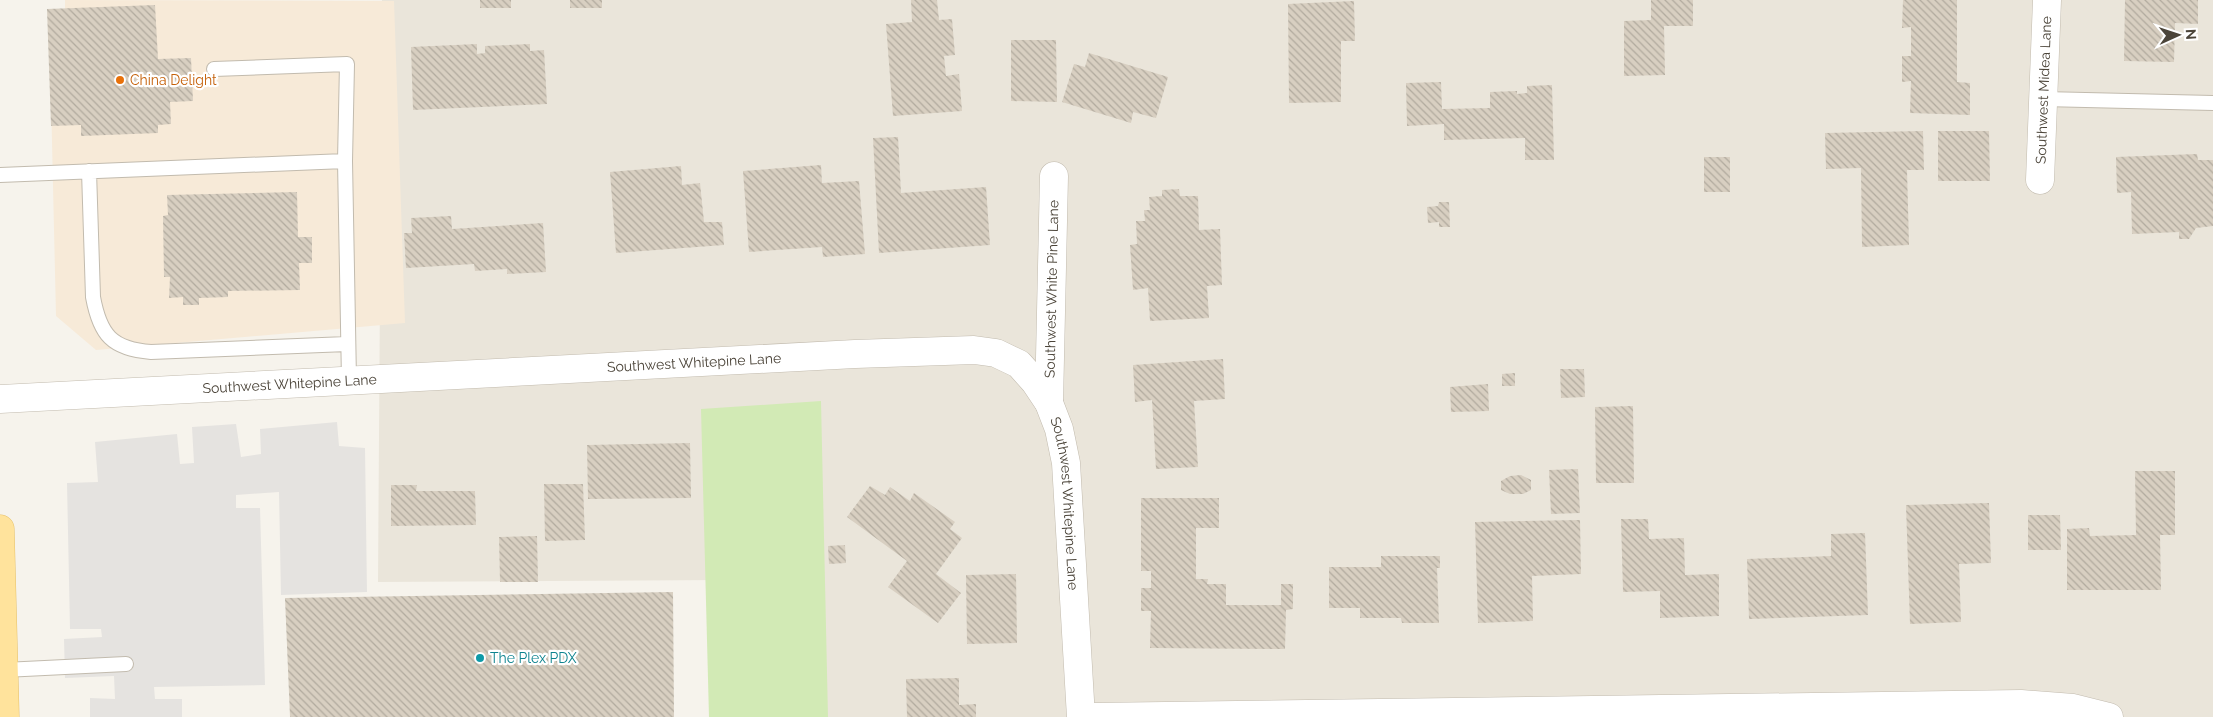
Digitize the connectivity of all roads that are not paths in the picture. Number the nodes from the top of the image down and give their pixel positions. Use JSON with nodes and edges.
{"nodes":[{"id":1,"x":2047,"y":0,"type":"edge"},
{"id":2,"x":214,"y":70,"type":"dead end"},
{"id":3,"x":2043,"y":99,"type":"junction"},
{"id":4,"x":2213,"y":103,"type":"edge"},
{"id":5,"x":344,"y":161,"type":"junction"},
{"id":6,"x":89,"y":171,"type":"junction"},
{"id":7,"x":0,"y":175,"type":"edge"},
{"id":8,"x":1054,"y":176,"type":"dead end"},
{"id":9,"x":2040,"y":180,"type":"dead end"},
{"id":10,"x":347,"y":344,"type":"junction"},
{"id":11,"x":349,"y":380,"type":"junction"},
{"id":12,"x":0,"y":399,"type":"edge"},
{"id":13,"x":1048,"y":403,"type":"junction"},
{"id":14,"x":0,"y":529,"type":"edge"},
{"id":15,"x":126,"y":664,"type":"dead end"},
{"id":16,"x":4,"y":670,"type":"junction"},
{"id":17,"x":5,"y":717,"type":"edge"},
{"id":18,"x":1081,"y":717,"type":"edge"},
{"id":19,"x":1093,"y":717,"type":"edge"},
{"id":20,"x":2109,"y":717,"type":"edge"}],
"edges":[{"from":1,"to":3,"type":"street","name":"Southwest Midea Lane"},
{"from":2,"to":5,"type":"lane"},
{"from":3,"to":4,"type":"lane"},
{"from":3,"to":9,"type":"street","name":"Southwest Midea Lane"},
{"from":5,"to":6,"type":"lane"},
{"from":5,"to":10,"type":"lane"},
{"from":6,"to":7,"type":"lane"},
{"from":6,"to":10,"type":"lane"},
{"from":8,"to":13,"type":"street","name":"Southwest White Pine Lane"},
{"from":10,"to":11,"type":"lane"},
{"from":11,"to":12,"type":"street","name":"Southwest Whitepine Lane"},
{"from":11,"to":13,"type":"street","name":"Southwest Whitepine Lane"},
{"from":13,"to":18,"type":"street","name":"Southwest Whitepine Lane"},
{"from":14,"to":16,"type":"main road"},
{"from":15,"to":16,"type":"lane"},
{"from":16,"to":17,"type":"main road"},
{"from":19,"to":20,"type":"street"}]}
